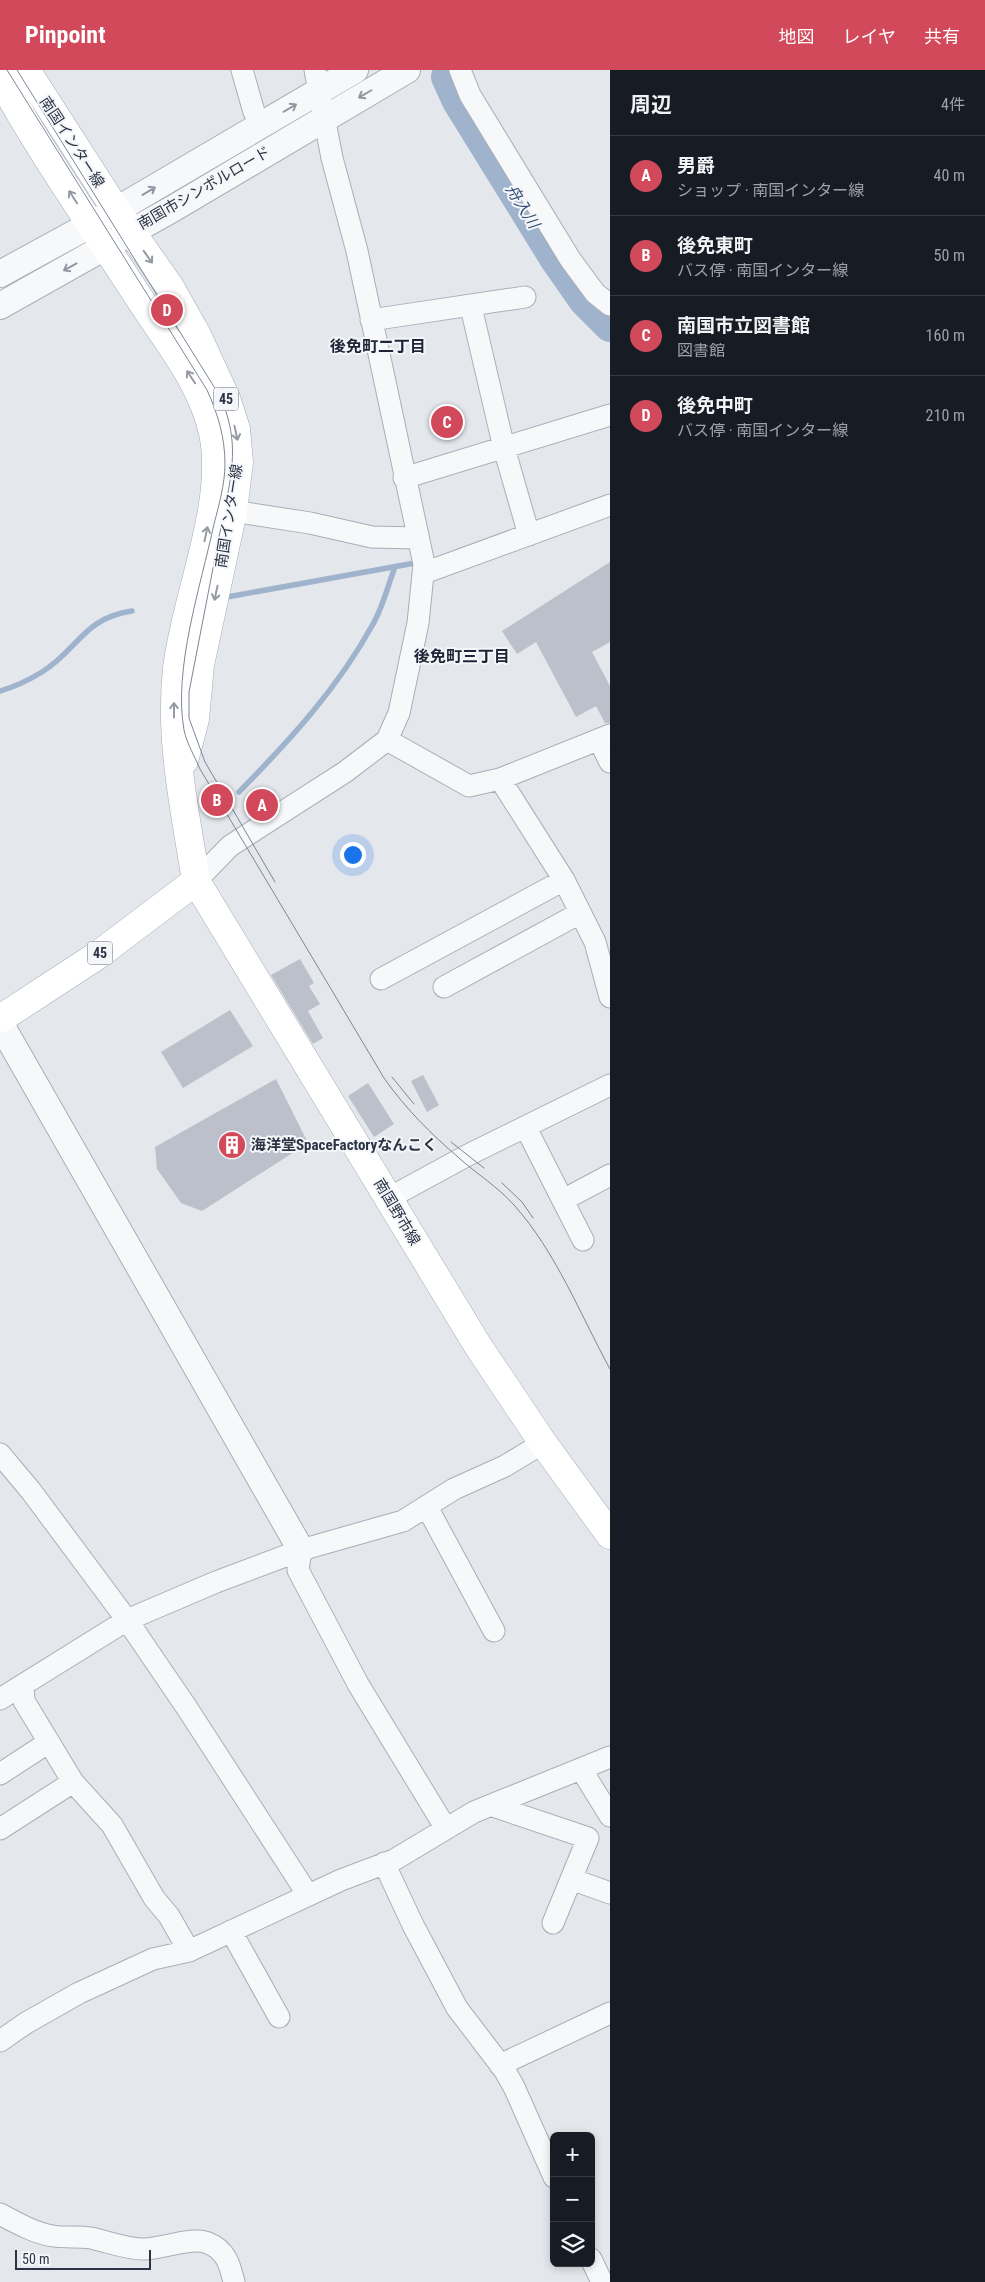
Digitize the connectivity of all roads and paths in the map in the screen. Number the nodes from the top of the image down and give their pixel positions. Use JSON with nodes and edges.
{"nodes":[{"id":1,"x":26,"y":70,"type":"edge"},
{"id":2,"x":242,"y":70,"type":"edge"},
{"id":3,"x":355,"y":70,"type":"edge"},
{"id":4,"x":407,"y":70,"type":"edge"},
{"id":5,"x":465,"y":70,"type":"edge"},
{"id":6,"x":0,"y":78,"type":"edge"},
{"id":7,"x":317,"y":81,"type":"edge"},
{"id":8,"x":254,"y":112,"type":"dead end"},
{"id":9,"x":324,"y":118,"type":"junction"},
{"id":10,"x":123,"y":221,"type":"junction"},
{"id":11,"x":98,"y":236,"type":"junction"},
{"id":12,"x":0,"y":274,"type":"edge"},
{"id":13,"x":525,"y":298,"type":"dead end"},
{"id":14,"x":0,"y":306,"type":"edge"},
{"id":15,"x":610,"y":306,"type":"edge"},
{"id":16,"x":471,"y":307,"type":"junction"},
{"id":17,"x":371,"y":320,"type":"junction"},
{"id":18,"x":610,"y":415,"type":"edge"},
{"id":19,"x":504,"y":448,"type":"junction"},
{"id":20,"x":404,"y":478,"type":"junction"},
{"id":21,"x":610,"y":505,"type":"edge"},
{"id":22,"x":222,"y":509,"type":"junction"},
{"id":23,"x":529,"y":535,"type":"junction"},
{"id":24,"x":418,"y":538,"type":"junction"},
{"id":25,"x":424,"y":573,"type":"junction"},
{"id":26,"x":604,"y":738,"type":"edge"},
{"id":27,"x":388,"y":740,"type":"junction"},
{"id":28,"x":610,"y":762,"type":"edge"},
{"id":29,"x":500,"y":779,"type":"junction"},
{"id":30,"x":564,"y":880,"type":"junction"},
{"id":31,"x":196,"y":881,"type":"junction"},
{"id":32,"x":580,"y":913,"type":"junction"},
{"id":33,"x":380,"y":979,"type":"dead end"},
{"id":34,"x":444,"y":987,"type":"dead end"},
{"id":35,"x":610,"y":997,"type":"edge"},
{"id":36,"x":0,"y":1018,"type":"edge"},
{"id":37,"x":0,"y":1023,"type":"edge"},
{"id":38,"x":610,"y":1085,"type":"edge"},
{"id":39,"x":526,"y":1128,"type":"junction"},
{"id":40,"x":610,"y":1175,"type":"edge"},
{"id":41,"x":389,"y":1198,"type":"junction"},
{"id":42,"x":563,"y":1200,"type":"junction"},
{"id":43,"x":583,"y":1240,"type":"dead end"},
{"id":44,"x":543,"y":1443,"type":"junction"},
{"id":45,"x":0,"y":1454,"type":"edge"},
{"id":46,"x":427,"y":1507,"type":"junction"},
{"id":47,"x":607,"y":1525,"type":"edge"},
{"id":48,"x":301,"y":1550,"type":"junction"},
{"id":49,"x":127,"y":1620,"type":"junction"},
{"id":50,"x":494,"y":1631,"type":"dead end"},
{"id":51,"x":23,"y":1685,"type":"junction"},
{"id":52,"x":0,"y":1699,"type":"edge"},
{"id":53,"x":49,"y":1742,"type":"junction"},
{"id":54,"x":610,"y":1757,"type":"edge"},
{"id":55,"x":582,"y":1770,"type":"junction"},
{"id":56,"x":0,"y":1774,"type":"edge"},
{"id":57,"x":73,"y":1782,"type":"junction"},
{"id":58,"x":493,"y":1806,"type":"junction"},
{"id":59,"x":610,"y":1816,"type":"edge"},
{"id":60,"x":445,"y":1827,"type":"junction"},
{"id":61,"x":0,"y":1829,"type":"edge"},
{"id":62,"x":384,"y":1863,"type":"junction"},
{"id":63,"x":571,"y":1879,"type":"junction"},
{"id":64,"x":610,"y":1893,"type":"edge"},
{"id":65,"x":308,"y":1896,"type":"junction"},
{"id":66,"x":554,"y":1923,"type":"dead end"},
{"id":67,"x":231,"y":1931,"type":"junction"},
{"id":68,"x":189,"y":1951,"type":"junction"},
{"id":69,"x":610,"y":2013,"type":"edge"},
{"id":70,"x":279,"y":2017,"type":"dead end"},
{"id":71,"x":0,"y":2042,"type":"edge"},
{"id":72,"x":500,"y":2065,"type":"junction"},
{"id":73,"x":550,"y":2168,"type":"edge"},
{"id":74,"x":0,"y":2214,"type":"edge"},
{"id":75,"x":595,"y":2267,"type":"edge"},
{"id":76,"x":234,"y":2282,"type":"edge"},
{"id":77,"x":602,"y":2282,"type":"edge"}],
"edges":[{"from":1,"to":10,"type":"main road","name":"南国インター線","number":"45"},
{"from":2,"to":8,"type":"street"},
{"from":3,"to":7,"type":"street","name":"南国市シンボルロード"},
{"from":4,"to":9,"type":"street","name":"南国市シンボルロード","one_way":true},
{"from":5,"to":15,"type":"street"},
{"from":11,"to":6,"type":"main road","name":"南国インター線","number":"45","one_way":true},
{"from":7,"to":9,"type":"street"},
{"from":10,"to":7,"type":"street","name":"南国市シンボルロード","one_way":true},
{"from":9,"to":10,"type":"street","name":"南国市シンボルロード"},
{"from":9,"to":17,"type":"street"},
{"from":10,"to":11,"type":"street","name":"南国市シンボルロード"},
{"from":10,"to":22,"type":"main road","name":"南国インター線","number":"45","one_way":true},
{"from":11,"to":12,"type":"street","name":"南国市シンボルロード"},
{"from":11,"to":14,"type":"street","name":"南国市シンボルロード","one_way":true},
{"from":22,"to":11,"type":"main road","name":"南国インター線","number":"45","one_way":true},
{"from":13,"to":16,"type":"street"},
{"from":16,"to":17,"type":"street"},
{"from":16,"to":19,"type":"street"},
{"from":17,"to":20,"type":"street"},
{"from":18,"to":19,"type":"street"},
{"from":19,"to":20,"type":"street"},
{"from":19,"to":23,"type":"street"},
{"from":20,"to":24,"type":"street"},
{"from":21,"to":23,"type":"street"},
{"from":22,"to":24,"type":"street"},
{"from":22,"to":31,"type":"main road","name":"南国インター線","number":"45"},
{"from":23,"to":25,"type":"street"},
{"from":24,"to":25,"type":"street"},
{"from":25,"to":27,"type":"street"},
{"from":26,"to":28,"type":"street"},
{"from":26,"to":29,"type":"street"},
{"from":27,"to":29,"type":"street"},
{"from":27,"to":31,"type":"street"},
{"from":29,"to":30,"type":"street"},
{"from":30,"to":32,"type":"street"},
{"from":30,"to":33,"type":"street"},
{"from":31,"to":36,"type":"main road","number":"45"},
{"from":31,"to":41,"type":"main road","name":"南国野市線"},
{"from":32,"to":34,"type":"street"},
{"from":32,"to":35,"type":"street"},
{"from":37,"to":48,"type":"street"},
{"from":38,"to":39,"type":"street"},
{"from":39,"to":41,"type":"street"},
{"from":39,"to":42,"type":"street"},
{"from":40,"to":42,"type":"street"},
{"from":41,"to":44,"type":"main road","name":"南国野市線"},
{"from":42,"to":43,"type":"street"},
{"from":44,"to":46,"type":"street"},
{"from":44,"to":47,"type":"main road","name":"南国野市線"},
{"from":45,"to":49,"type":"street"},
{"from":46,"to":48,"type":"street"},
{"from":46,"to":50,"type":"street"},
{"from":48,"to":49,"type":"street"},
{"from":48,"to":60,"type":"street"},
{"from":49,"to":51,"type":"street"},
{"from":49,"to":65,"type":"street"},
{"from":51,"to":52,"type":"street"},
{"from":51,"to":53,"type":"street"},
{"from":53,"to":56,"type":"street"},
{"from":53,"to":57,"type":"street"},
{"from":54,"to":55,"type":"street"},
{"from":55,"to":58,"type":"street"},
{"from":55,"to":59,"type":"street"},
{"from":57,"to":61,"type":"street"},
{"from":57,"to":68,"type":"street"},
{"from":58,"to":60,"type":"street"},
{"from":58,"to":63,"type":"street"},
{"from":60,"to":62,"type":"street"},
{"from":62,"to":65,"type":"street"},
{"from":62,"to":72,"type":"street"},
{"from":63,"to":64,"type":"street"},
{"from":63,"to":66,"type":"street"},
{"from":65,"to":67,"type":"street"},
{"from":67,"to":68,"type":"street"},
{"from":67,"to":70,"type":"street"},
{"from":68,"to":71,"type":"street"},
{"from":69,"to":72,"type":"street"},
{"from":72,"to":73,"type":"street"},
{"from":74,"to":76,"type":"street"},
{"from":75,"to":77,"type":"street"}]}
